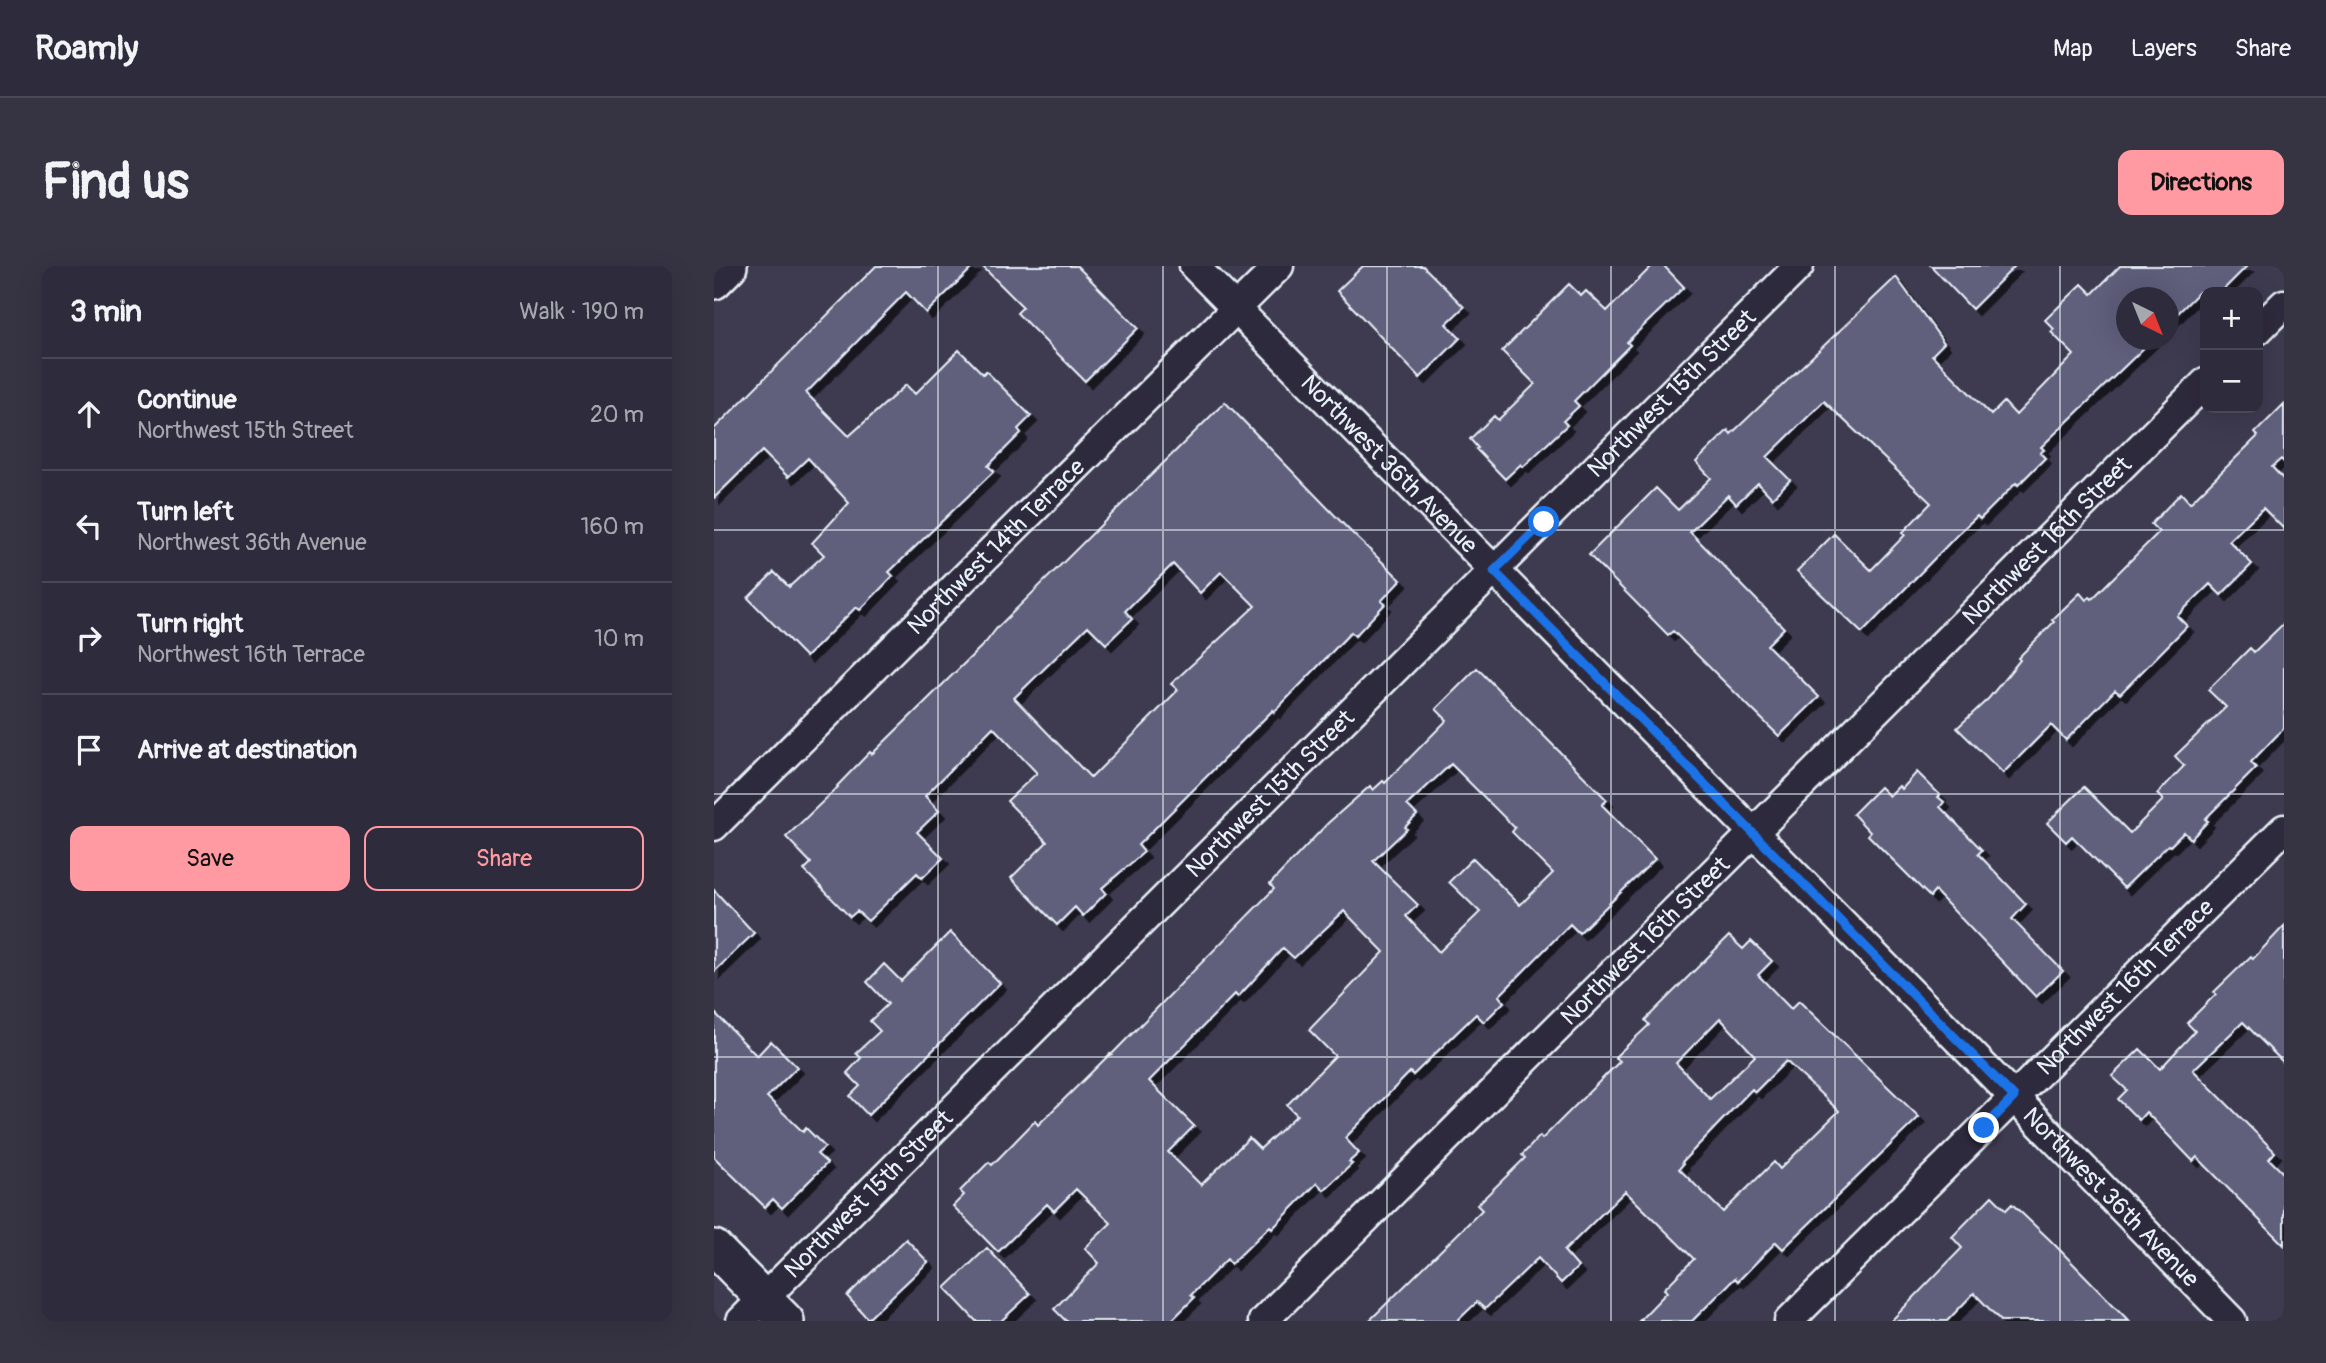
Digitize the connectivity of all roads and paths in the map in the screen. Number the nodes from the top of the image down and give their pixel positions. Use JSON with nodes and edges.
{"nodes":[{"id":1,"x":729,"y":266,"type":"edge"},
{"id":2,"x":1194,"y":266,"type":"edge"},
{"id":3,"x":1279,"y":266,"type":"edge"},
{"id":4,"x":1799,"y":266,"type":"edge"},
{"id":5,"x":714,"y":281,"type":"edge"},
{"id":6,"x":2284,"y":304,"type":"edge"},
{"id":7,"x":1236,"y":309,"type":"junction"},
{"id":8,"x":2263,"y":325,"type":"edge"},
{"id":9,"x":2200,"y":388,"type":"edge"},
{"id":10,"x":1494,"y":571,"type":"junction"},
{"id":11,"x":714,"y":826,"type":"edge"},
{"id":12,"x":2284,"y":829,"type":"edge"},
{"id":13,"x":1754,"y":834,"type":"junction"},
{"id":14,"x":2014,"y":1097,"type":"junction"},
{"id":15,"x":714,"y":1248,"type":"edge"},
{"id":16,"x":764,"y":1314,"type":"edge"},
{"id":17,"x":1263,"y":1321,"type":"edge"},
{"id":18,"x":1788,"y":1321,"type":"edge"},
{"id":19,"x":2232,"y":1321,"type":"edge"}],
"edges":[{"from":1,"to":5,"type":"street"},
{"from":2,"to":7,"type":"street","name":"Northwest 36th Avenue"},
{"from":3,"to":7,"type":"street","name":"Northwest 14th Terrace"},
{"from":4,"to":10,"type":"street","name":"Northwest 15th Street"},
{"from":6,"to":8,"type":"street"},
{"from":7,"to":10,"type":"street","name":"Northwest 36th Avenue"},
{"from":7,"to":11,"type":"street","name":"Northwest 14th Terrace"},
{"from":9,"to":13,"type":"street","name":"Northwest 16th Street"},
{"from":10,"to":13,"type":"street","name":"Northwest 36th Avenue"},
{"from":10,"to":16,"type":"street","name":"Northwest 15th Street"},
{"from":12,"to":14,"type":"street","name":"Northwest 16th Terrace"},
{"from":13,"to":14,"type":"street","name":"Northwest 36th Avenue"},
{"from":13,"to":17,"type":"street","name":"Northwest 16th Street"},
{"from":14,"to":18,"type":"street","name":"Northwest 16th Terrace"},
{"from":14,"to":19,"type":"street","name":"Northwest 36th Avenue"},
{"from":15,"to":16,"type":"street"}]}
